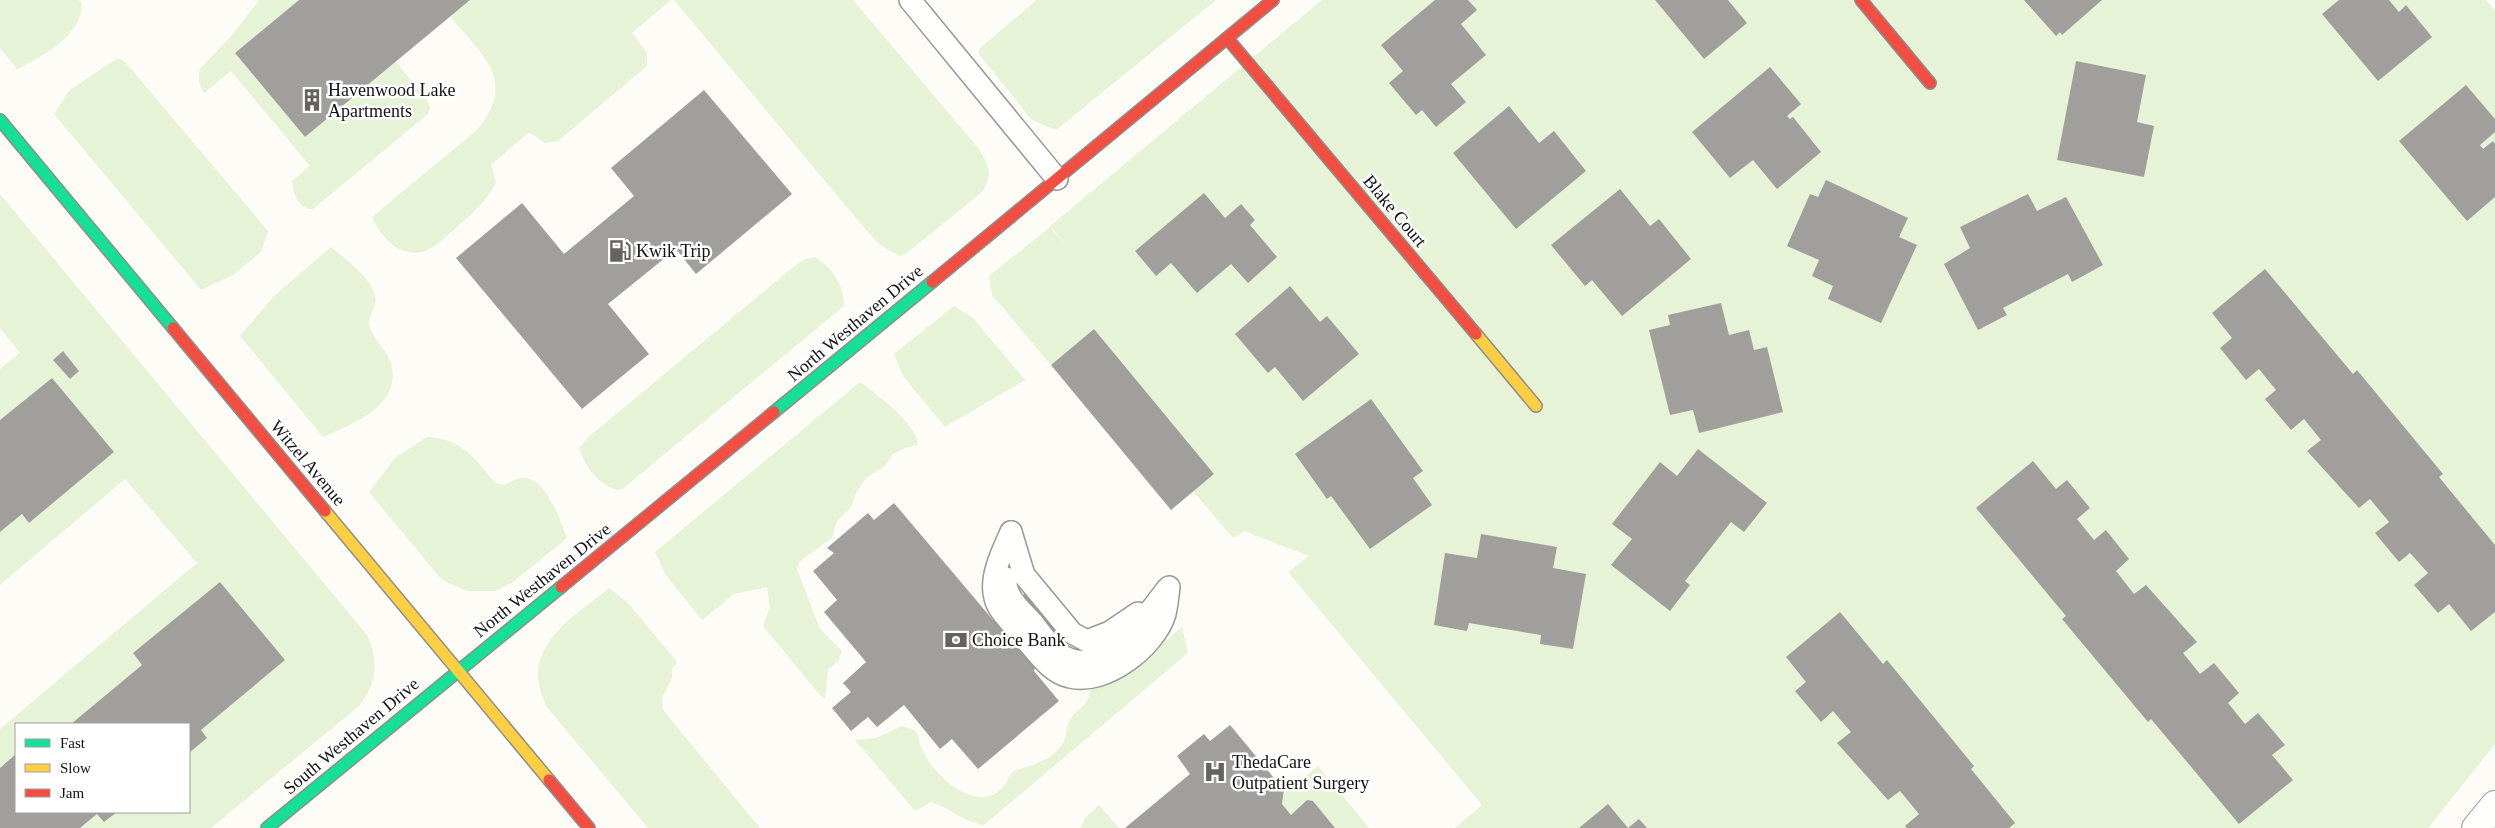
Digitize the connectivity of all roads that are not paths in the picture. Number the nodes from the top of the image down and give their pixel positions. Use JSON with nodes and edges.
{"nodes":[{"id":1,"x":910,"y":0,"type":"edge"},
{"id":2,"x":1273,"y":0,"type":"edge"},
{"id":3,"x":1861,"y":0,"type":"edge"},
{"id":4,"x":1227,"y":38,"type":"junction"},
{"id":5,"x":1930,"y":83,"type":"dead end"},
{"id":6,"x":0,"y":120,"type":"edge"},
{"id":7,"x":1057,"y":179,"type":"junction"},
{"id":8,"x":1536,"y":406,"type":"dead end"},
{"id":9,"x":1011,"y":532,"type":"joint"},
{"id":10,"x":458,"y":670,"type":"junction"},
{"id":11,"x":2495,"y":804,"type":"edge"},
{"id":12,"x":267,"y":828,"type":"edge"},
{"id":13,"x":589,"y":828,"type":"edge"},
{"id":14,"x":2476,"y":828,"type":"edge"}],
"edges":[{"from":1,"to":7,"type":"lane"},
{"from":2,"to":4,"type":"street","name":"North Westhaven Drive"},
{"from":3,"to":5,"type":"street"},
{"from":4,"to":7,"type":"street","name":"North Westhaven Drive"},
{"from":4,"to":8,"type":"street","name":"Blake Court"},
{"from":6,"to":10,"type":"street","name":"Witzel Avenue"},
{"from":7,"to":10,"type":"street","name":"North Westhaven Drive"},
{"from":9,"to":9,"type":"lane"},
{"from":10,"to":12,"type":"street","name":"South Westhaven Drive"},
{"from":10,"to":13,"type":"street","name":"Witzel Avenue"},
{"from":11,"to":14,"type":"street"}]}
